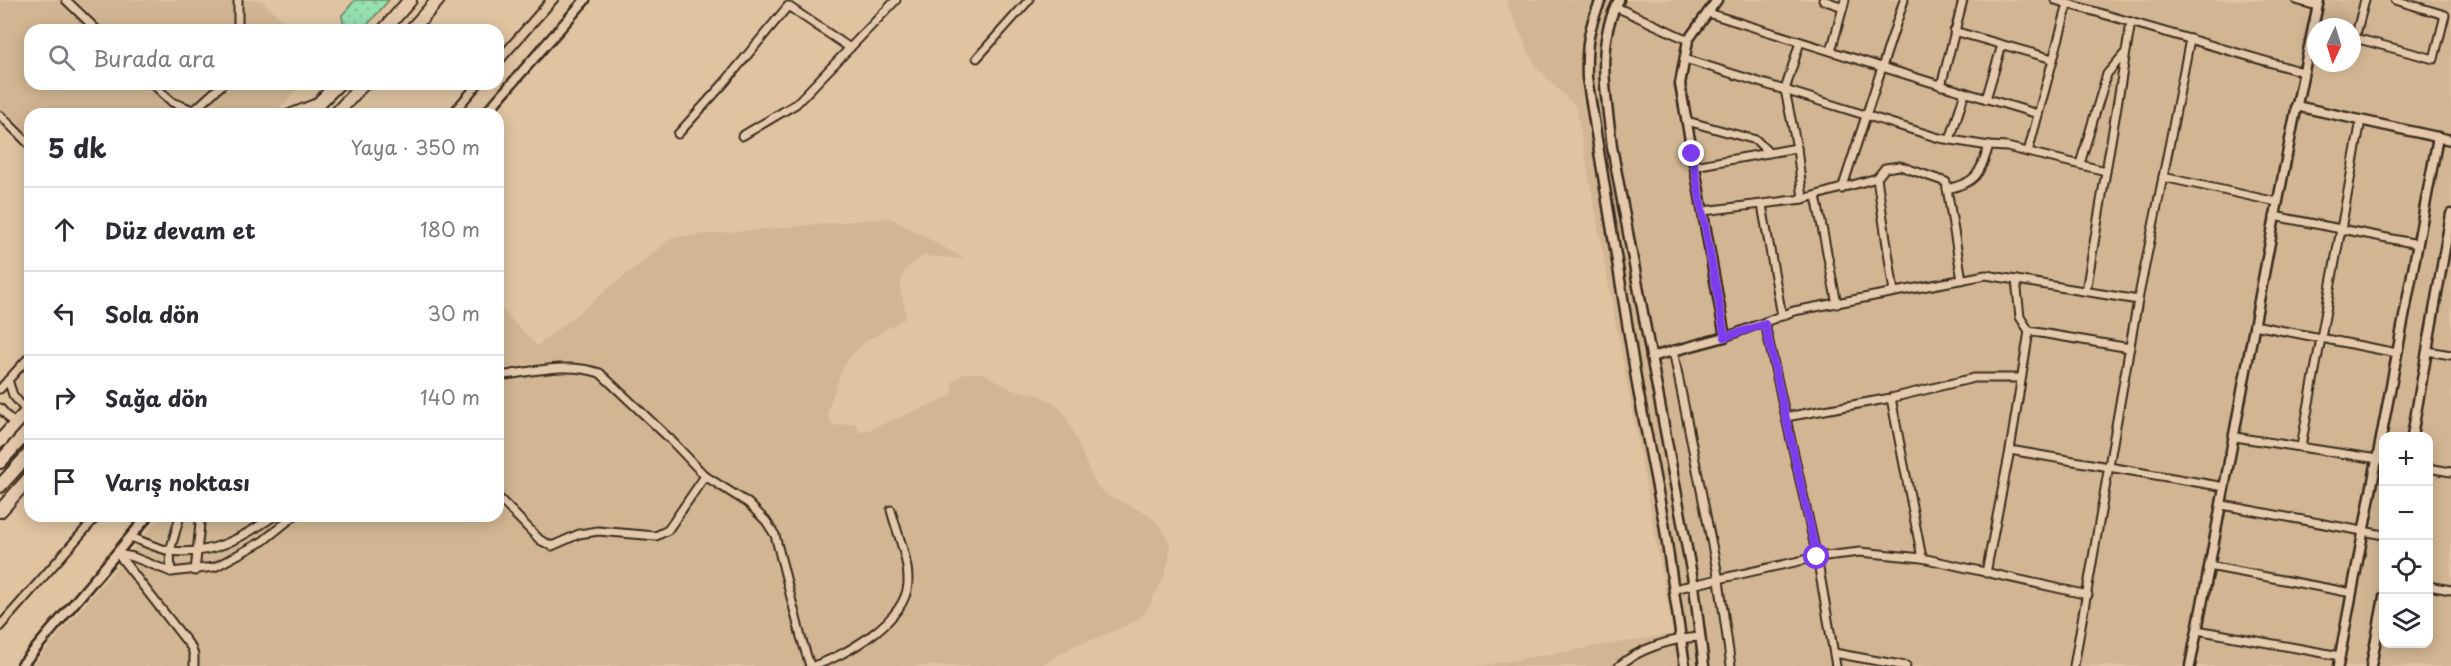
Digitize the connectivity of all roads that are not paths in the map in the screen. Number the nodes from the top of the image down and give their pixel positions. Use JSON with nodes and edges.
{"nodes":[{"id":1,"x":66,"y":0,"type":"edge"},
{"id":2,"x":238,"y":0,"type":"edge"},
{"id":3,"x":410,"y":0,"type":"edge"},
{"id":4,"x":438,"y":0,"type":"edge"},
{"id":5,"x":585,"y":0,"type":"edge"},
{"id":6,"x":896,"y":0,"type":"edge"},
{"id":7,"x":1029,"y":0,"type":"edge"},
{"id":8,"x":1601,"y":0,"type":"edge"},
{"id":9,"x":1717,"y":0,"type":"edge"},
{"id":10,"x":1823,"y":0,"type":"edge"},
{"id":11,"x":1904,"y":0,"type":"edge"},
{"id":12,"x":1963,"y":0,"type":"edge"},
{"id":13,"x":2055,"y":0,"type":"edge"},
{"id":14,"x":2296,"y":0,"type":"edge"},
{"id":15,"x":2365,"y":0,"type":"edge"},
{"id":16,"x":2395,"y":0,"type":"edge"},
{"id":17,"x":1618,"y":3,"type":"edge"},
{"id":18,"x":2318,"y":3,"type":"edge"},
{"id":19,"x":1844,"y":4,"type":"edge"},
{"id":20,"x":2068,"y":4,"type":"junction"},
{"id":21,"x":1708,"y":13,"type":"junction"},
{"id":22,"x":2131,"y":22,"type":"junction"},
{"id":23,"x":91,"y":24,"type":"edge"},
{"id":24,"x":238,"y":24,"type":"edge"},
{"id":25,"x":389,"y":24,"type":"edge"},
{"id":26,"x":416,"y":24,"type":"edge"},
{"id":27,"x":1954,"y":31,"type":"junction"},
{"id":28,"x":2190,"y":39,"type":"junction"},
{"id":29,"x":1688,"y":40,"type":"junction"},
{"id":30,"x":1800,"y":42,"type":"junction"},
{"id":31,"x":2002,"y":45,"type":"junction"},
{"id":32,"x":850,"y":48,"type":"junction"},
{"id":33,"x":1831,"y":51,"type":"junction"},
{"id":34,"x":2127,"y":51,"type":"junction"},
{"id":35,"x":977,"y":58,"type":"dead end"},
{"id":36,"x":1684,"y":58,"type":"junction"},
{"id":37,"x":2053,"y":59,"type":"junction"},
{"id":38,"x":1882,"y":67,"type":"junction"},
{"id":39,"x":2303,"y":72,"type":"junction"},
{"id":40,"x":1941,"y":86,"type":"junction"},
{"id":41,"x":159,"y":90,"type":"edge"},
{"id":42,"x":216,"y":90,"type":"edge"},
{"id":43,"x":331,"y":90,"type":"edge"},
{"id":44,"x":358,"y":90,"type":"edge"},
{"id":45,"x":1785,"y":90,"type":"junction"},
{"id":46,"x":1965,"y":92,"type":"junction"},
{"id":47,"x":1986,"y":99,"type":"junction"},
{"id":48,"x":318,"y":102,"type":"junction"},
{"id":49,"x":2296,"y":106,"type":"junction"},
{"id":50,"x":184,"y":108,"type":"edge"},
{"id":51,"x":196,"y":108,"type":"edge"},
{"id":52,"x":303,"y":108,"type":"edge"},
{"id":53,"x":314,"y":108,"type":"edge"},
{"id":54,"x":341,"y":108,"type":"edge"},
{"id":55,"x":490,"y":108,"type":"edge"},
{"id":56,"x":2038,"y":114,"type":"junction"},
{"id":57,"x":0,"y":115,"type":"edge"},
{"id":58,"x":1866,"y":116,"type":"junction"},
{"id":59,"x":2361,"y":120,"type":"junction"},
{"id":60,"x":1687,"y":121,"type":"junction"},
{"id":61,"x":678,"y":134,"type":"dead end"},
{"id":62,"x":742,"y":136,"type":"dead end"},
{"id":63,"x":2438,"y":137,"type":"junction"},
{"id":64,"x":24,"y":139,"type":"edge"},
{"id":65,"x":1950,"y":140,"type":"junction"},
{"id":66,"x":2451,"y":140,"type":"edge"},
{"id":67,"x":1989,"y":146,"type":"junction"},
{"id":68,"x":1797,"y":148,"type":"junction"},
{"id":69,"x":2028,"y":152,"type":"junction"},
{"id":70,"x":1769,"y":153,"type":"junction"},
{"id":71,"x":2080,"y":164,"type":"junction"},
{"id":72,"x":1694,"y":166,"type":"junction"},
{"id":73,"x":2106,"y":171,"type":"junction"},
{"id":74,"x":2163,"y":177,"type":"junction"},
{"id":75,"x":1877,"y":178,"type":"junction"},
{"id":76,"x":1842,"y":189,"type":"junction"},
{"id":77,"x":1947,"y":189,"type":"junction"},
{"id":78,"x":1816,"y":196,"type":"junction"},
{"id":79,"x":1803,"y":199,"type":"junction"},
{"id":80,"x":2277,"y":202,"type":"junction"},
{"id":81,"x":1762,"y":205,"type":"junction"},
{"id":82,"x":1702,"y":211,"type":"junction"},
{"id":83,"x":2451,"y":214,"type":"edge"},
{"id":84,"x":2274,"y":216,"type":"junction"},
{"id":85,"x":2342,"y":230,"type":"junction"},
{"id":86,"x":2418,"y":244,"type":"junction"},
{"id":87,"x":1962,"y":280,"type":"junction"},
{"id":88,"x":2016,"y":280,"type":"junction"},
{"id":89,"x":2086,"y":291,"type":"junction"},
{"id":90,"x":1894,"y":292,"type":"junction"},
{"id":91,"x":2138,"y":300,"type":"junction"},
{"id":92,"x":1838,"y":304,"type":"junction"},
{"id":93,"x":1782,"y":316,"type":"junction"},
{"id":94,"x":1765,"y":324,"type":"junction"},
{"id":95,"x":2254,"y":325,"type":"junction"},
{"id":96,"x":2029,"y":331,"type":"junction"},
{"id":97,"x":1725,"y":337,"type":"junction"},
{"id":98,"x":2322,"y":338,"type":"junction"},
{"id":99,"x":2130,"y":348,"type":"junction"},
{"id":100,"x":1673,"y":351,"type":"junction"},
{"id":101,"x":2427,"y":351,"type":"junction"},
{"id":102,"x":2397,"y":353,"type":"junction"},
{"id":103,"x":2451,"y":355,"type":"edge"},
{"id":104,"x":1651,"y":357,"type":"junction"},
{"id":105,"x":24,"y":363,"type":"edge"},
{"id":106,"x":504,"y":375,"type":"edge"},
{"id":107,"x":2021,"y":378,"type":"junction"},
{"id":108,"x":8,"y":380,"type":"junction"},
{"id":109,"x":0,"y":389,"type":"edge"},
{"id":110,"x":1891,"y":398,"type":"junction"},
{"id":111,"x":24,"y":406,"type":"edge"},
{"id":112,"x":0,"y":408,"type":"edge"},
{"id":113,"x":24,"y":414,"type":"edge"},
{"id":114,"x":1786,"y":417,"type":"junction"},
{"id":115,"x":15,"y":424,"type":"junction"},
{"id":116,"x":2384,"y":432,"type":"edge"},
{"id":117,"x":2413,"y":432,"type":"edge"},
{"id":118,"x":24,"y":435,"type":"edge"},
{"id":119,"x":2235,"y":437,"type":"junction"},
{"id":120,"x":0,"y":441,"type":"edge"},
{"id":121,"x":2301,"y":447,"type":"junction"},
{"id":122,"x":2010,"y":450,"type":"junction"},
{"id":123,"x":24,"y":460,"type":"edge"},
{"id":124,"x":2379,"y":460,"type":"edge"},
{"id":125,"x":0,"y":462,"type":"edge"},
{"id":126,"x":2379,"y":464,"type":"edge"},
{"id":127,"x":2110,"y":467,"type":"junction"},
{"id":128,"x":2433,"y":469,"type":"edge"},
{"id":129,"x":2451,"y":472,"type":"edge"},
{"id":130,"x":705,"y":476,"type":"junction"},
{"id":131,"x":24,"y":484,"type":"edge"},
{"id":132,"x":0,"y":486,"type":"edge"},
{"id":133,"x":2225,"y":487,"type":"junction"},
{"id":134,"x":504,"y":503,"type":"edge"},
{"id":135,"x":2222,"y":505,"type":"junction"},
{"id":136,"x":891,"y":510,"type":"dead end"},
{"id":137,"x":0,"y":511,"type":"edge"},
{"id":138,"x":143,"y":522,"type":"edge"},
{"id":139,"x":178,"y":522,"type":"edge"},
{"id":140,"x":200,"y":522,"type":"edge"},
{"id":141,"x":266,"y":522,"type":"edge"},
{"id":142,"x":287,"y":522,"type":"edge"},
{"id":143,"x":2363,"y":531,"type":"junction"},
{"id":144,"x":2379,"y":534,"type":"edge"},
{"id":145,"x":131,"y":537,"type":"junction"},
{"id":146,"x":196,"y":550,"type":"junction"},
{"id":147,"x":170,"y":551,"type":"junction"},
{"id":148,"x":118,"y":554,"type":"junction"},
{"id":149,"x":1817,"y":557,"type":"junction"},
{"id":150,"x":1922,"y":558,"type":"junction"},
{"id":151,"x":2209,"y":566,"type":"junction"},
{"id":152,"x":195,"y":571,"type":"junction"},
{"id":153,"x":171,"y":572,"type":"junction"},
{"id":154,"x":1986,"y":573,"type":"junction"},
{"id":155,"x":1719,"y":580,"type":"junction"},
{"id":156,"x":1694,"y":586,"type":"junction"},
{"id":157,"x":2433,"y":587,"type":"edge"},
{"id":158,"x":1674,"y":589,"type":"junction"},
{"id":159,"x":2451,"y":590,"type":"edge"},
{"id":160,"x":2352,"y":593,"type":"junction"},
{"id":161,"x":2088,"y":595,"type":"junction"},
{"id":162,"x":2379,"y":624,"type":"edge"},
{"id":163,"x":2197,"y":630,"type":"junction"},
{"id":164,"x":1699,"y":637,"type":"junction"},
{"id":165,"x":1682,"y":639,"type":"junction"},
{"id":166,"x":1834,"y":653,"type":"junction"},
{"id":167,"x":2340,"y":656,"type":"junction"},
{"id":168,"x":1881,"y":664,"type":"edge"},
{"id":169,"x":21,"y":666,"type":"edge"},
{"id":170,"x":194,"y":666,"type":"edge"},
{"id":171,"x":812,"y":666,"type":"edge"},
{"id":172,"x":1619,"y":666,"type":"edge"},
{"id":173,"x":1685,"y":666,"type":"edge"},
{"id":174,"x":1704,"y":666,"type":"edge"},
{"id":175,"x":1731,"y":666,"type":"edge"},
{"id":176,"x":1836,"y":666,"type":"edge"},
{"id":177,"x":1906,"y":666,"type":"edge"},
{"id":178,"x":2074,"y":666,"type":"edge"},
{"id":179,"x":2190,"y":666,"type":"edge"},
{"id":180,"x":2338,"y":666,"type":"edge"},
{"id":181,"x":2371,"y":666,"type":"edge"}],
"edges":[{"from":1,"to":23,"type":"street"},
{"from":2,"to":24,"type":"street"},
{"from":3,"to":25,"type":"highway"},
{"from":4,"to":26,"type":"highway"},
{"from":5,"to":55,"type":"street"},
{"from":6,"to":32,"type":"street"},
{"from":7,"to":35,"type":"street"},
{"from":8,"to":158,"type":"street"},
{"from":9,"to":21,"type":"street"},
{"from":10,"to":19,"type":"street"},
{"from":11,"to":38,"type":"street"},
{"from":12,"to":27,"type":"street"},
{"from":13,"to":20,"type":"street"},
{"from":14,"to":18,"type":"street"},
{"from":15,"to":16,"type":"street"},
{"from":17,"to":29,"type":"street"},
{"from":17,"to":104,"type":"street"},
{"from":18,"to":39,"type":"street"},
{"from":19,"to":33,"type":"street"},
{"from":20,"to":22,"type":"street"},
{"from":20,"to":37,"type":"street"},
{"from":21,"to":29,"type":"street"},
{"from":21,"to":30,"type":"street"},
{"from":22,"to":28,"type":"street"},
{"from":22,"to":34,"type":"street"},
{"from":27,"to":31,"type":"street"},
{"from":27,"to":40,"type":"street"},
{"from":28,"to":39,"type":"street"},
{"from":28,"to":74,"type":"street"},
{"from":29,"to":36,"type":"street"},
{"from":30,"to":33,"type":"street"},
{"from":30,"to":45,"type":"street"},
{"from":31,"to":37,"type":"street"},
{"from":31,"to":47,"type":"street"},
{"from":32,"to":61,"type":"street"},
{"from":32,"to":62,"type":"street"},
{"from":33,"to":38,"type":"street"},
{"from":34,"to":71,"type":"street"},
{"from":34,"to":73,"type":"street"},
{"from":36,"to":45,"type":"street"},
{"from":36,"to":60,"type":"street"},
{"from":37,"to":56,"type":"street"},
{"from":38,"to":40,"type":"street"},
{"from":38,"to":58,"type":"street"},
{"from":39,"to":49,"type":"street"},
{"from":40,"to":46,"type":"street"},
{"from":41,"to":50,"type":"street"},
{"from":42,"to":51,"type":"street"},
{"from":43,"to":48,"type":"highway"},
{"from":44,"to":54,"type":"highway"},
{"from":45,"to":58,"type":"street"},
{"from":45,"to":68,"type":"street"},
{"from":46,"to":47,"type":"street"},
{"from":46,"to":65,"type":"street"},
{"from":47,"to":56,"type":"street"},
{"from":48,"to":52,"type":"street"},
{"from":48,"to":53,"type":"highway"},
{"from":49,"to":59,"type":"street"},
{"from":49,"to":80,"type":"street"},
{"from":56,"to":69,"type":"street"},
{"from":57,"to":64,"type":"street"},
{"from":58,"to":65,"type":"street"},
{"from":58,"to":76,"type":"street"},
{"from":59,"to":63,"type":"street"},
{"from":59,"to":85,"type":"street"},
{"from":60,"to":70,"type":"street"},
{"from":60,"to":72,"type":"street"},
{"from":63,"to":66,"type":"street"},
{"from":63,"to":86,"type":"street"},
{"from":65,"to":67,"type":"street"},
{"from":67,"to":69,"type":"street"},
{"from":67,"to":77,"type":"street"},
{"from":68,"to":70,"type":"street"},
{"from":68,"to":79,"type":"street"},
{"from":69,"to":71,"type":"street"},
{"from":70,"to":72,"type":"street"},
{"from":71,"to":73,"type":"street"},
{"from":72,"to":82,"type":"street"},
{"from":73,"to":89,"type":"street"},
{"from":74,"to":80,"type":"street"},
{"from":74,"to":91,"type":"street"},
{"from":75,"to":76,"type":"street"},
{"from":75,"to":77,"type":"street"},
{"from":75,"to":90,"type":"street"},
{"from":76,"to":78,"type":"street"},
{"from":77,"to":87,"type":"street"},
{"from":78,"to":79,"type":"street"},
{"from":78,"to":92,"type":"street"},
{"from":79,"to":81,"type":"street"},
{"from":80,"to":84,"type":"street"},
{"from":81,"to":82,"type":"street"},
{"from":81,"to":93,"type":"street"},
{"from":82,"to":97,"type":"street"},
{"from":83,"to":101,"type":"street"},
{"from":84,"to":85,"type":"street"},
{"from":84,"to":95,"type":"street"},
{"from":85,"to":86,"type":"street"},
{"from":85,"to":98,"type":"street"},
{"from":86,"to":102,"type":"street"},
{"from":87,"to":88,"type":"street"},
{"from":87,"to":90,"type":"street"},
{"from":88,"to":89,"type":"street"},
{"from":88,"to":96,"type":"street"},
{"from":89,"to":91,"type":"street"},
{"from":90,"to":92,"type":"street"},
{"from":91,"to":99,"type":"street"},
{"from":92,"to":93,"type":"street"},
{"from":93,"to":94,"type":"street"},
{"from":94,"to":97,"type":"street"},
{"from":94,"to":114,"type":"street"},
{"from":95,"to":98,"type":"street"},
{"from":95,"to":119,"type":"street"},
{"from":96,"to":99,"type":"street"},
{"from":96,"to":107,"type":"street"},
{"from":97,"to":100,"type":"street"},
{"from":98,"to":102,"type":"street"},
{"from":98,"to":121,"type":"street"},
{"from":99,"to":127,"type":"street"},
{"from":100,"to":104,"type":"street"},
{"from":100,"to":155,"type":"street"},
{"from":101,"to":103,"type":"street"},
{"from":101,"to":117,"type":"street"},
{"from":102,"to":116,"type":"street"},
{"from":104,"to":156,"type":"street"},
{"from":105,"to":108,"type":"street"},
{"from":106,"to":130,"type":"street"},
{"from":107,"to":110,"type":"street"},
{"from":107,"to":122,"type":"street"},
{"from":108,"to":109,"type":"street"},
{"from":108,"to":111,"type":"street"},
{"from":110,"to":114,"type":"street"},
{"from":110,"to":150,"type":"street"},
{"from":112,"to":115,"type":"street"},
{"from":113,"to":115,"type":"highway"},
{"from":114,"to":149,"type":"street"},
{"from":115,"to":120,"type":"highway"},
{"from":118,"to":125,"type":"highway"},
{"from":119,"to":121,"type":"street"},
{"from":119,"to":133,"type":"street"},
{"from":121,"to":124,"type":"street"},
{"from":122,"to":127,"type":"street"},
{"from":122,"to":154,"type":"street"},
{"from":123,"to":132,"type":"highway"},
{"from":126,"to":143,"type":"street"},
{"from":127,"to":133,"type":"street"},
{"from":127,"to":161,"type":"street"},
{"from":128,"to":129,"type":"street"},
{"from":130,"to":134,"type":"street"},
{"from":130,"to":171,"type":"street"},
{"from":131,"to":137,"type":"highway"},
{"from":133,"to":135,"type":"street"},
{"from":135,"to":143,"type":"street"},
{"from":135,"to":151,"type":"street"},
{"from":136,"to":171,"type":"street"},
{"from":138,"to":145,"type":"street"},
{"from":139,"to":147,"type":"street"},
{"from":140,"to":146,"type":"street"},
{"from":141,"to":146,"type":"street"},
{"from":142,"to":152,"type":"street"},
{"from":143,"to":144,"type":"street"},
{"from":143,"to":160,"type":"street"},
{"from":145,"to":147,"type":"street"},
{"from":145,"to":148,"type":"street"},
{"from":146,"to":147,"type":"street"},
{"from":146,"to":152,"type":"street"},
{"from":147,"to":153,"type":"street"},
{"from":148,"to":153,"type":"street"},
{"from":148,"to":169,"type":"street"},
{"from":148,"to":170,"type":"street"},
{"from":149,"to":150,"type":"street"},
{"from":149,"to":155,"type":"street"},
{"from":149,"to":166,"type":"street"},
{"from":150,"to":154,"type":"street"},
{"from":151,"to":160,"type":"street"},
{"from":151,"to":163,"type":"street"},
{"from":152,"to":153,"type":"street"},
{"from":154,"to":161,"type":"street"},
{"from":155,"to":156,"type":"street"},
{"from":155,"to":175,"type":"street"},
{"from":156,"to":158,"type":"street"},
{"from":156,"to":164,"type":"street"},
{"from":157,"to":159,"type":"street"},
{"from":158,"to":165,"type":"street"},
{"from":160,"to":167,"type":"street"},
{"from":161,"to":178,"type":"street"},
{"from":162,"to":181,"type":"street"},
{"from":163,"to":167,"type":"street"},
{"from":163,"to":179,"type":"street"},
{"from":164,"to":165,"type":"street"},
{"from":164,"to":174,"type":"street"},
{"from":165,"to":172,"type":"street"},
{"from":165,"to":173,"type":"street"},
{"from":166,"to":168,"type":"street"},
{"from":166,"to":176,"type":"street"},
{"from":167,"to":180,"type":"street"},
{"from":168,"to":177,"type":"street"}]}
